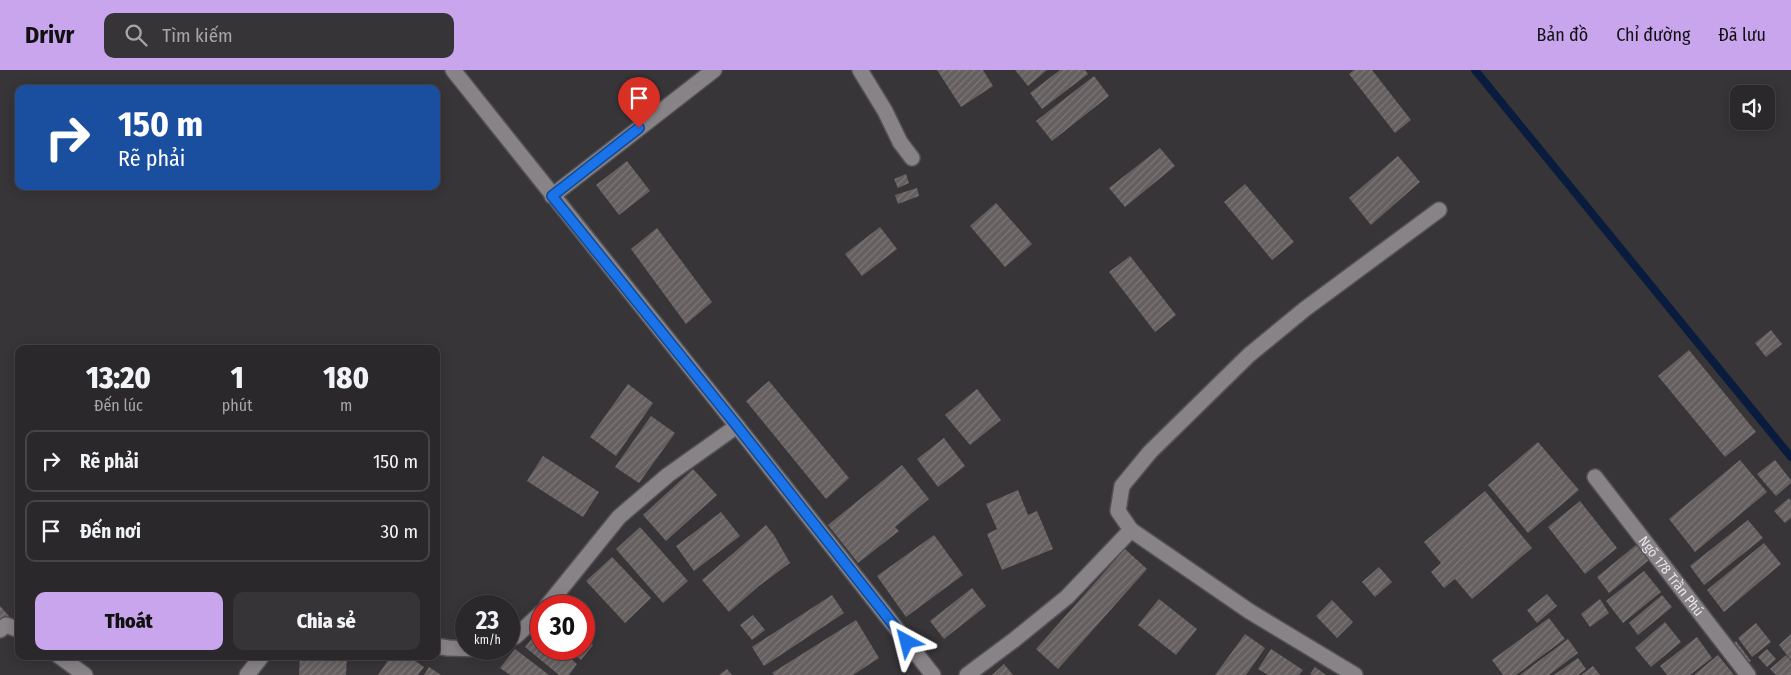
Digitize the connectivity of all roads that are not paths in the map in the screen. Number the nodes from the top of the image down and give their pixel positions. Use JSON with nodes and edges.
{"nodes":[{"id":1,"x":453,"y":70,"type":"edge"},
{"id":2,"x":714,"y":70,"type":"edge"},
{"id":3,"x":860,"y":70,"type":"edge"},
{"id":4,"x":912,"y":158,"type":"dead end"},
{"id":5,"x":552,"y":196,"type":"junction"},
{"id":6,"x":1439,"y":210,"type":"dead end"},
{"id":7,"x":737,"y":426,"type":"junction"},
{"id":8,"x":1595,"y":477,"type":"dead end"},
{"id":9,"x":1131,"y":530,"type":"junction"},
{"id":10,"x":555,"y":595,"type":"edge"},
{"id":11,"x":530,"y":623,"type":"edge"},
{"id":12,"x":15,"y":628,"type":"edge"},
{"id":13,"x":0,"y":630,"type":"edge"},
{"id":14,"x":520,"y":632,"type":"edge"},
{"id":15,"x":440,"y":647,"type":"edge"},
{"id":16,"x":455,"y":649,"type":"edge"},
{"id":17,"x":64,"y":660,"type":"edge"},
{"id":18,"x":259,"y":660,"type":"edge"},
{"id":19,"x":931,"y":674,"type":"edge"},
{"id":20,"x":84,"y":675,"type":"edge"},
{"id":21,"x":247,"y":675,"type":"edge"},
{"id":22,"x":967,"y":675,"type":"edge"},
{"id":23,"x":1355,"y":675,"type":"edge"},
{"id":24,"x":1748,"y":675,"type":"edge"}],
"edges":[{"from":1,"to":5,"type":"street"},
{"from":2,"to":5,"type":"street"},
{"from":3,"to":4,"type":"street"},
{"from":5,"to":7,"type":"street"},
{"from":6,"to":9,"type":"street"},
{"from":7,"to":10,"type":"street"},
{"from":7,"to":19,"type":"street"},
{"from":8,"to":24,"type":"street","name":"Ngõ 178 Trần Phú"},
{"from":9,"to":22,"type":"street"},
{"from":9,"to":23,"type":"street"},
{"from":11,"to":14,"type":"street"},
{"from":12,"to":13,"type":"street"},
{"from":15,"to":16,"type":"street"},
{"from":17,"to":20,"type":"street"},
{"from":18,"to":21,"type":"street"}]}
